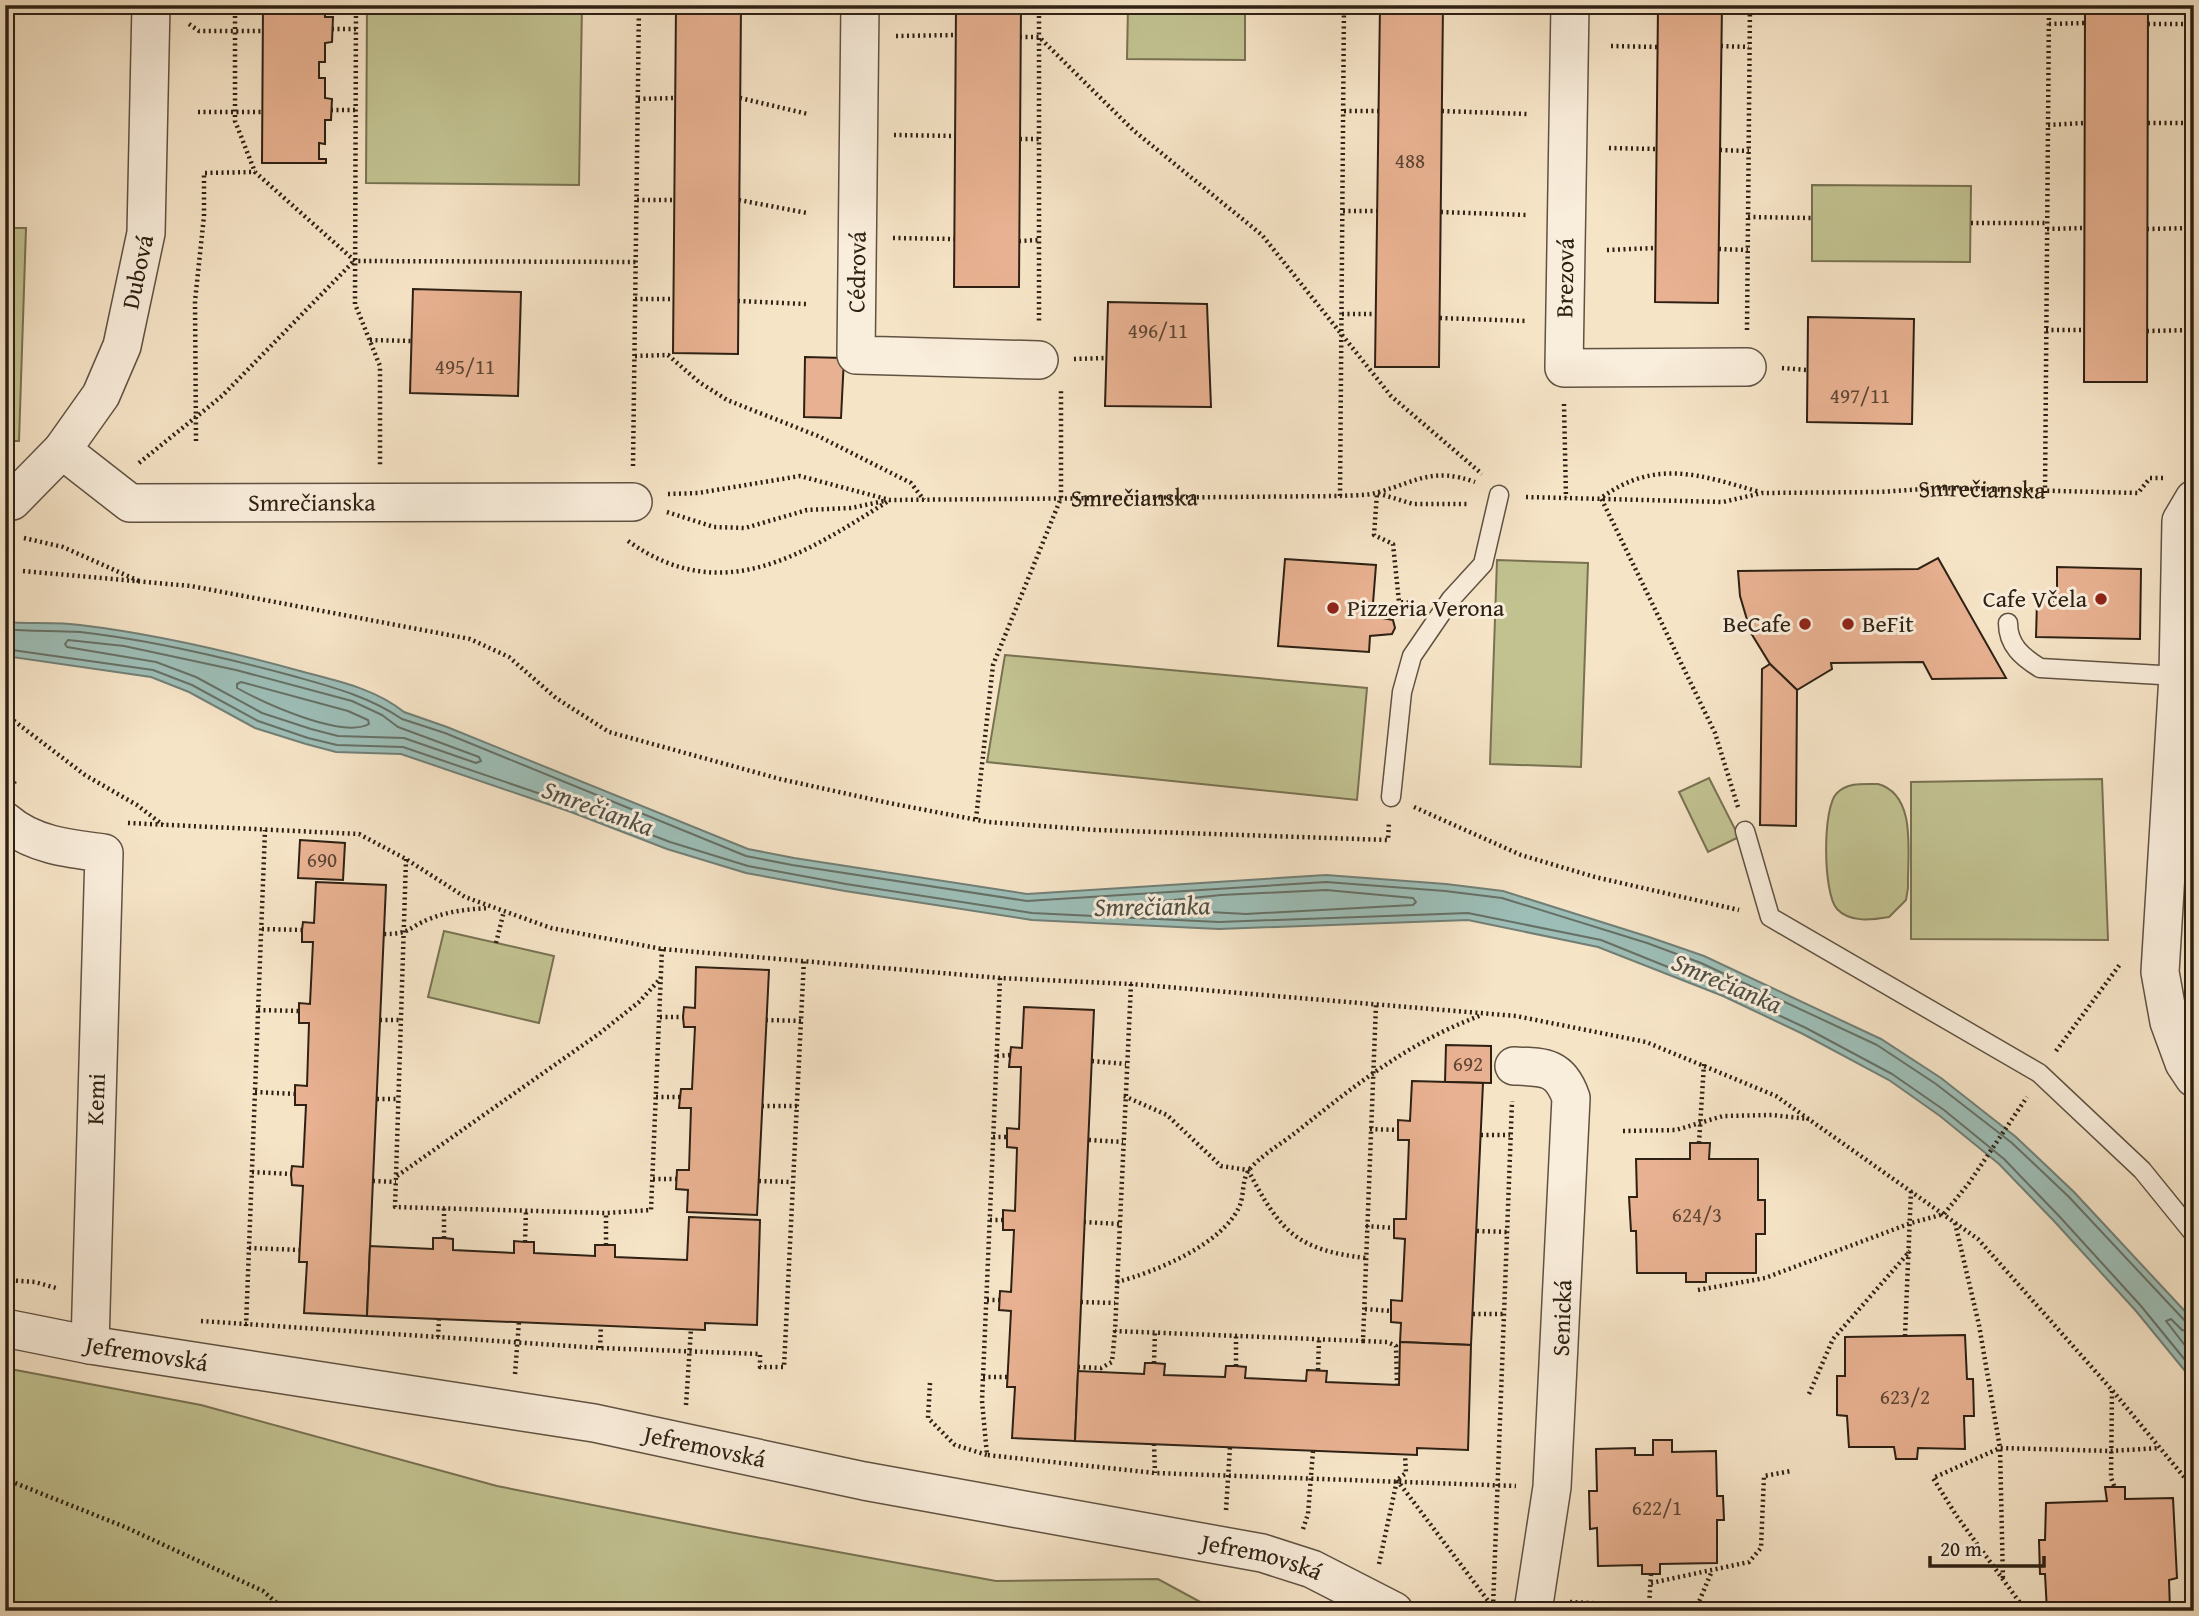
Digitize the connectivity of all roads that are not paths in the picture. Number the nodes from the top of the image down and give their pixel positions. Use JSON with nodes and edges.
{"nodes":[{"id":1,"x":1570,"y":5,"type":"edge"},
{"id":2,"x":151,"y":9,"type":"edge"},
{"id":3,"x":860,"y":21,"type":"edge"},
{"id":4,"x":1747,"y":367,"type":"road end"},
{"id":5,"x":1050,"y":373,"type":"road end"},
{"id":6,"x":62,"y":450,"type":"junction"},
{"id":7,"x":2184,"y":488,"type":"edge"},
{"id":8,"x":1493,"y":491,"type":"road end"},
{"id":9,"x":633,"y":502,"type":"road end"},
{"id":10,"x":15,"y":518,"type":"edge"},
{"id":11,"x":2008,"y":623,"type":"dead end"},
{"id":12,"x":2178,"y":676,"type":"junction"},
{"id":13,"x":2184,"y":729,"type":"edge"},
{"id":14,"x":1391,"y":797,"type":"road end"},
{"id":15,"x":11,"y":806,"type":"edge"},
{"id":16,"x":1745,"y":831,"type":"road end"},
{"id":17,"x":1514,"y":1066,"type":"road end"},
{"id":18,"x":2194,"y":1078,"type":"edge"},
{"id":19,"x":2194,"y":1234,"type":"edge"},
{"id":20,"x":5,"y":1328,"type":"edge"},
{"id":21,"x":90,"y":1345,"type":"junction"},
{"id":22,"x":1383,"y":1604,"type":"edge"},
{"id":23,"x":1534,"y":1611,"type":"edge"}],
"edges":[{"from":1,"to":4,"type":"street","name":"Brezová"},
{"from":2,"to":6,"type":"street","name":"Dubová"},
{"from":3,"to":5,"type":"street","name":"Cédrová"},
{"from":6,"to":9,"type":"street","name":"Smrečianska"},
{"from":6,"to":10,"type":"street","name":"Dubová"},
{"from":7,"to":12,"type":"street"},
{"from":8,"to":14,"type":"lane"},
{"from":11,"to":12,"type":"lane"},
{"from":12,"to":13,"type":"street"},
{"from":13,"to":18,"type":"street"},
{"from":15,"to":21,"type":"street","name":"Kemi"},
{"from":16,"to":19,"type":"lane"},
{"from":17,"to":23,"type":"street","name":"Senická"},
{"from":20,"to":21,"type":"street","name":"Jefremovská"},
{"from":21,"to":22,"type":"street","name":"Jefremovská"}]}
